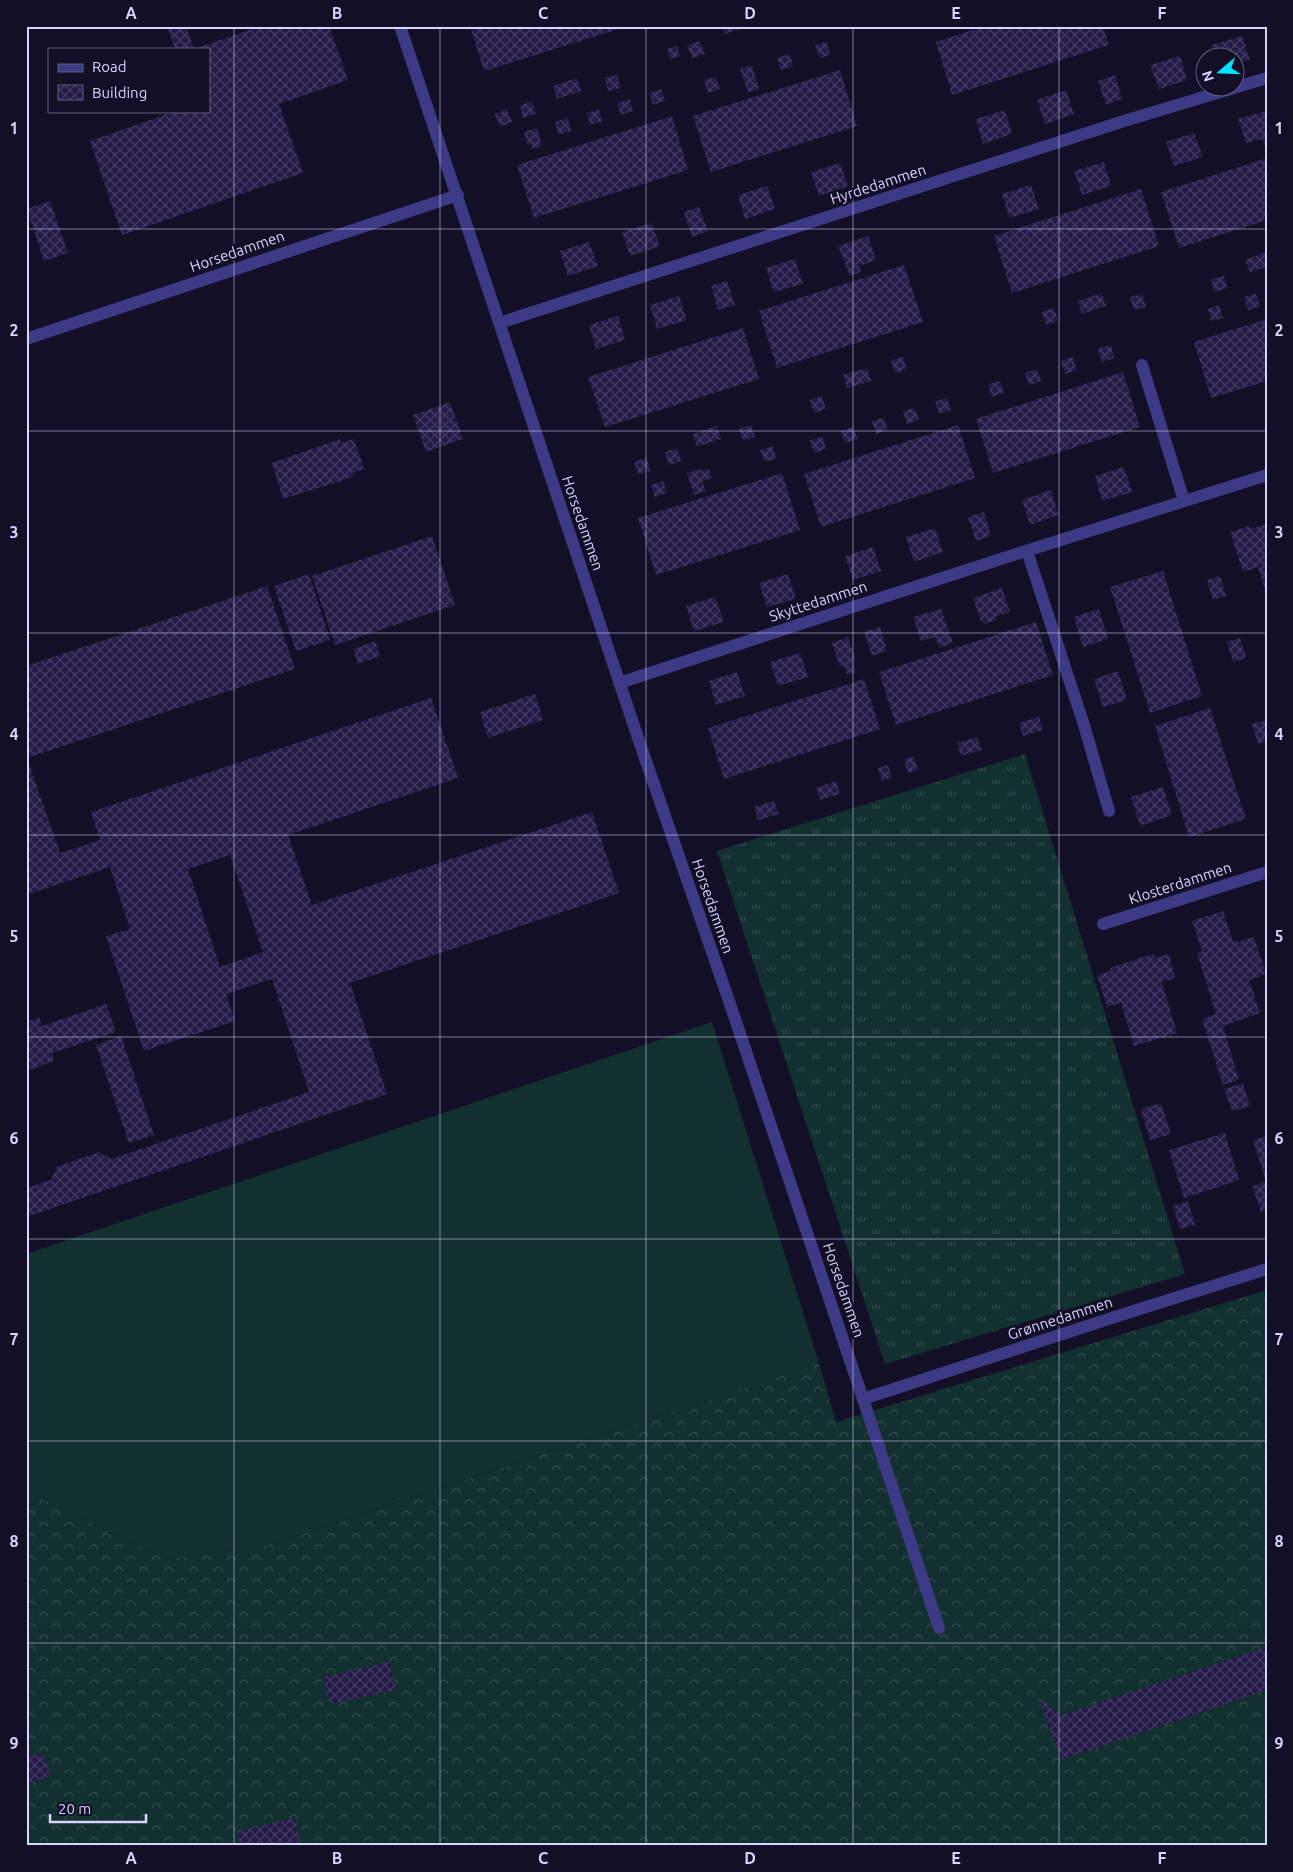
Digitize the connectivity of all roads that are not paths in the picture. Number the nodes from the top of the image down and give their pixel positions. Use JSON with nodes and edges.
{"nodes":[{"id":1,"x":400,"y":26,"type":"edge"},
{"id":2,"x":1267,"y":78,"type":"edge"},
{"id":3,"x":458,"y":195,"type":"junction"},
{"id":4,"x":500,"y":323,"type":"junction"},
{"id":5,"x":26,"y":339,"type":"edge"},
{"id":6,"x":1142,"y":366,"type":"dead end"},
{"id":7,"x":1267,"y":475,"type":"edge"},
{"id":8,"x":1184,"y":501,"type":"junction"},
{"id":9,"x":1027,"y":551,"type":"junction"},
{"id":10,"x":619,"y":682,"type":"junction"},
{"id":11,"x":1109,"y":810,"type":"dead end"},
{"id":12,"x":1267,"y":872,"type":"edge"},
{"id":13,"x":1103,"y":924,"type":"dead end"},
{"id":14,"x":1267,"y":1269,"type":"edge"},
{"id":15,"x":863,"y":1399,"type":"junction"},
{"id":16,"x":939,"y":1628,"type":"dead end"}],
"edges":[{"from":1,"to":3,"type":"street","name":"Horsedammen"},
{"from":2,"to":4,"type":"street","name":"Hyrdedammen"},
{"from":3,"to":4,"type":"street","name":"Horsedammen"},
{"from":3,"to":5,"type":"street","name":"Horsedammen"},
{"from":4,"to":10,"type":"street","name":"Horsedammen"},
{"from":6,"to":8,"type":"street"},
{"from":7,"to":8,"type":"street","name":"Skyttedammen"},
{"from":8,"to":9,"type":"street","name":"Skyttedammen"},
{"from":9,"to":10,"type":"street","name":"Skyttedammen"},
{"from":9,"to":11,"type":"street"},
{"from":10,"to":15,"type":"street","name":"Horsedammen"},
{"from":12,"to":13,"type":"street","name":"Klosterdammen"},
{"from":14,"to":15,"type":"street","name":"Grønnedammen"},
{"from":15,"to":16,"type":"street","name":"Horsedammen"}]}
